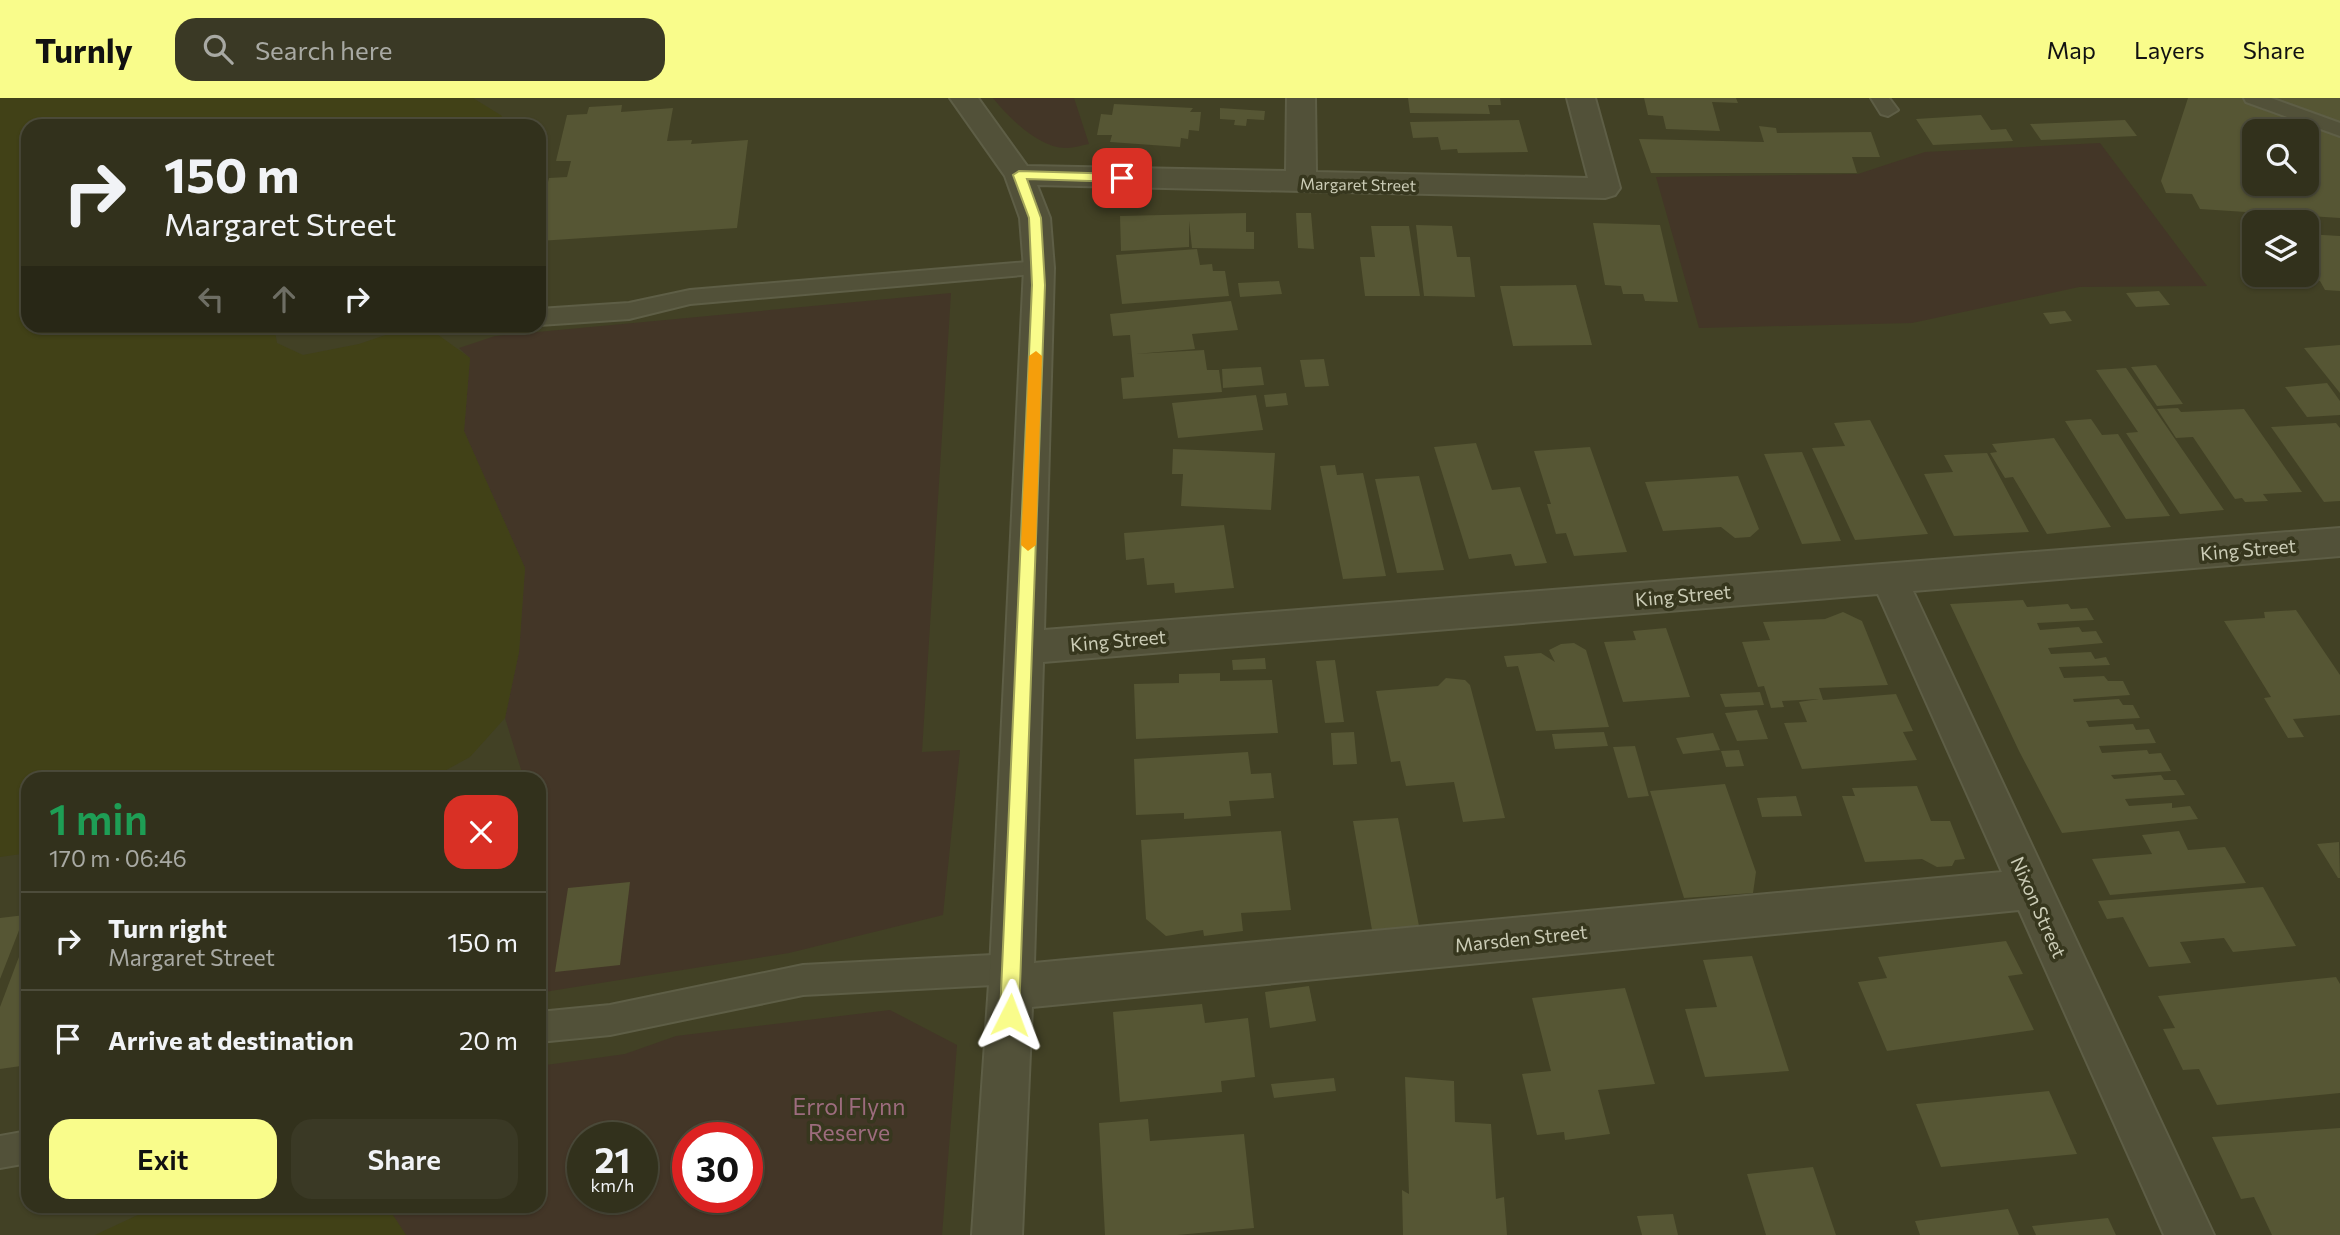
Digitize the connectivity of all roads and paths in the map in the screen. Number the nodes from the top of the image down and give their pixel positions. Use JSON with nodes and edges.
{"nodes":[{"id":1,"x":964,"y":98,"type":"edge"},
{"id":2,"x":1301,"y":98,"type":"edge"},
{"id":3,"x":1581,"y":98,"type":"edge"},
{"id":4,"x":2253,"y":98,"type":"edge"},
{"id":5,"x":2340,"y":130,"type":"edge"},
{"id":6,"x":1019,"y":175,"type":"junction"},
{"id":7,"x":1301,"y":183,"type":"junction"},
{"id":8,"x":1039,"y":268,"type":"junction"},
{"id":9,"x":546,"y":317,"type":"edge"},
{"id":10,"x":2340,"y":541,"type":"edge"},
{"id":11,"x":1889,"y":578,"type":"junction"},
{"id":12,"x":1026,"y":647,"type":"junction"},
{"id":13,"x":2031,"y":889,"type":"junction"},
{"id":14,"x":1012,"y":978,"type":"junction"},
{"id":15,"x":546,"y":1026,"type":"edge"},
{"id":16,"x":21,"y":1148,"type":"edge"},
{"id":17,"x":0,"y":1152,"type":"edge"},
{"id":18,"x":997,"y":1235,"type":"edge"},
{"id":19,"x":2189,"y":1235,"type":"edge"}],
"edges":[{"from":1,"to":6,"type":"street"},
{"from":2,"to":7,"type":"street"},
{"from":3,"to":7,"type":"street","name":"Margaret Street"},
{"from":4,"to":5,"type":"lane"},
{"from":6,"to":7,"type":"street","name":"Margaret Street"},
{"from":6,"to":8,"type":"street"},
{"from":8,"to":9,"type":"lane"},
{"from":8,"to":12,"type":"street"},
{"from":10,"to":11,"type":"street","name":"King Street"},
{"from":11,"to":12,"type":"street","name":"King Street"},
{"from":11,"to":13,"type":"street","name":"Nixon Street"},
{"from":12,"to":14,"type":"street"},
{"from":13,"to":14,"type":"street","name":"Marsden Street"},
{"from":13,"to":19,"type":"street","name":"Nixon Street"},
{"from":14,"to":15,"type":"lane"},
{"from":14,"to":18,"type":"street"},
{"from":16,"to":17,"type":"lane"}]}
